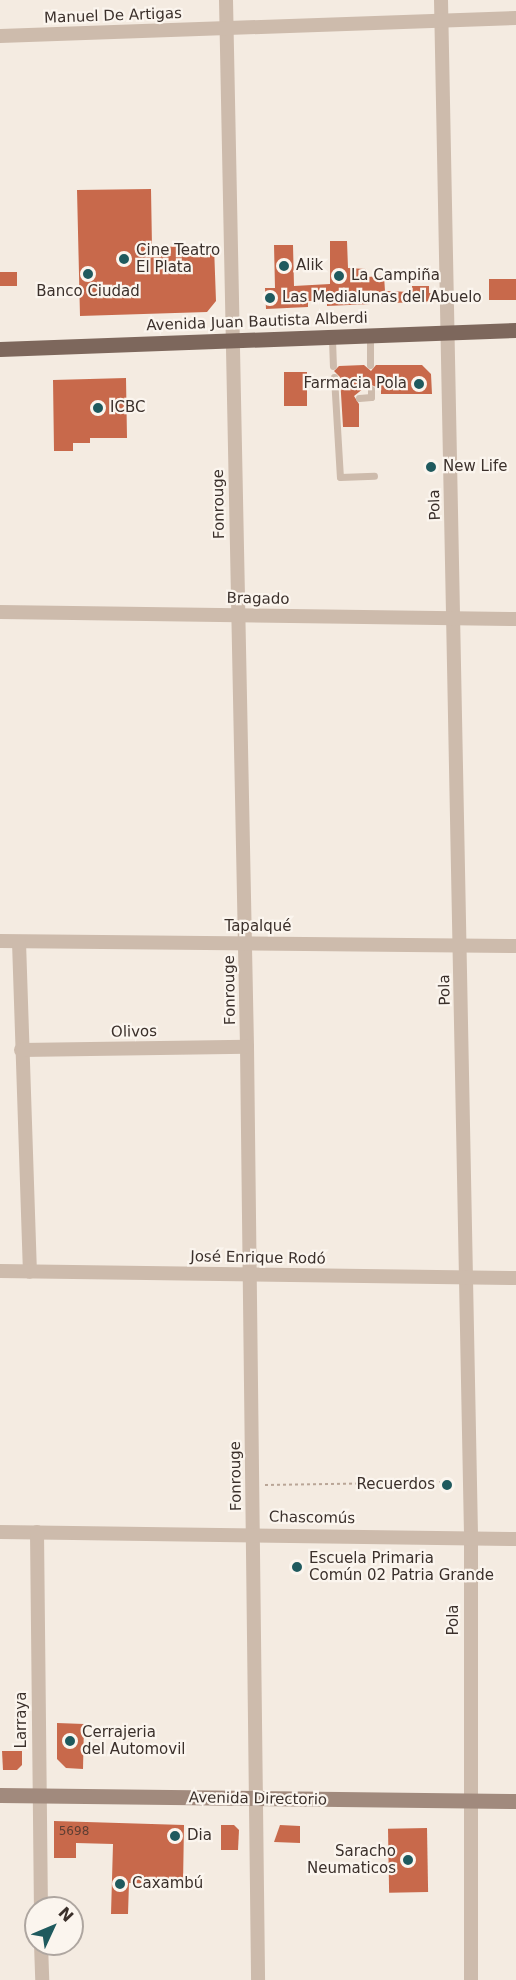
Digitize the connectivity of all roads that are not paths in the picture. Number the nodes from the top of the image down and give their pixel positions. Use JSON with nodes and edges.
{"nodes":[{"id":1,"x":226,"y":0,"type":"edge"},
{"id":2,"x":441,"y":0,"type":"edge"},
{"id":3,"x":516,"y":18,"type":"edge"},
{"id":4,"x":441,"y":21,"type":"junction"},
{"id":5,"x":226,"y":29,"type":"junction"},
{"id":6,"x":0,"y":36,"type":"edge"},
{"id":7,"x":516,"y":330,"type":"edge"},
{"id":8,"x":446,"y":332,"type":"junction"},
{"id":9,"x":370,"y":336,"type":"junction"},
{"id":10,"x":332,"y":339,"type":"junction"},
{"id":11,"x":233,"y":341,"type":"junction"},
{"id":12,"x":0,"y":349,"type":"edge"},
{"id":13,"x":370,"y":365,"type":"dead end"},
{"id":14,"x":333,"y":366,"type":"dead end"},
{"id":15,"x":334,"y":377,"type":"dead end"},
{"id":16,"x":371,"y":390,"type":"dead end"},
{"id":17,"x":359,"y":398,"type":"dead end"},
{"id":18,"x":374,"y":476,"type":"dead end"},
{"id":19,"x":0,"y":612,"type":"edge"},
{"id":20,"x":237,"y":615,"type":"junction"},
{"id":21,"x":455,"y":618,"type":"junction"},
{"id":22,"x":516,"y":619,"type":"edge"},
{"id":23,"x":0,"y":941,"type":"edge"},
{"id":24,"x":19,"y":942,"type":"junction"},
{"id":25,"x":245,"y":943,"type":"junction"},
{"id":26,"x":461,"y":945,"type":"junction"},
{"id":27,"x":516,"y":946,"type":"edge"},
{"id":28,"x":248,"y":1047,"type":"junction"},
{"id":29,"x":21,"y":1050,"type":"junction"},
{"id":30,"x":0,"y":1271,"type":"edge"},
{"id":31,"x":30,"y":1272,"type":"junction"},
{"id":32,"x":250,"y":1275,"type":"junction"},
{"id":33,"x":466,"y":1277,"type":"junction"},
{"id":34,"x":516,"y":1278,"type":"edge"},
{"id":35,"x":0,"y":1532,"type":"edge"},
{"id":36,"x":37,"y":1532,"type":"junction"},
{"id":37,"x":254,"y":1533,"type":"junction"},
{"id":38,"x":471,"y":1539,"type":"junction"},
{"id":39,"x":516,"y":1539,"type":"edge"},
{"id":40,"x":0,"y":1795,"type":"edge"},
{"id":41,"x":39,"y":1796,"type":"junction"},
{"id":42,"x":256,"y":1799,"type":"junction"},
{"id":43,"x":472,"y":1801,"type":"junction"},
{"id":44,"x":516,"y":1801,"type":"edge"},
{"id":45,"x":41,"y":1896,"type":"edge"},
{"id":46,"x":41,"y":1956,"type":"edge"},
{"id":47,"x":42,"y":1980,"type":"edge"},
{"id":48,"x":258,"y":1980,"type":"edge"},
{"id":49,"x":471,"y":1980,"type":"edge"}],
"edges":[{"from":1,"to":5,"type":"street","name":"Fonrouge"},
{"from":2,"to":4,"type":"street","name":"Pola"},
{"from":3,"to":4,"type":"street","name":"Manuel De Artigas"},
{"from":4,"to":5,"type":"street","name":"Manuel De Artigas"},
{"from":4,"to":8,"type":"street","name":"Pola"},
{"from":5,"to":6,"type":"street","name":"Manuel De Artigas"},
{"from":5,"to":11,"type":"street","name":"Fonrouge"},
{"from":7,"to":8,"type":"main road","name":"Avenida Juan Bautista Alberdi"},
{"from":8,"to":9,"type":"main road","name":"Avenida Juan Bautista Alberdi"},
{"from":8,"to":21,"type":"street","name":"Pola"},
{"from":9,"to":10,"type":"main road","name":"Avenida Juan Bautista Alberdi"},
{"from":9,"to":13,"type":"lane"},
{"from":10,"to":11,"type":"main road","name":"Avenida Juan Bautista Alberdi"},
{"from":10,"to":14,"type":"lane"},
{"from":11,"to":12,"type":"main road","name":"Avenida Juan Bautista Alberdi"},
{"from":11,"to":20,"type":"street","name":"Fonrouge"},
{"from":15,"to":18,"type":"lane"},
{"from":16,"to":17,"type":"lane"},
{"from":19,"to":20,"type":"street","name":"Bragado"},
{"from":20,"to":21,"type":"street","name":"Bragado"},
{"from":20,"to":25,"type":"street","name":"Fonrouge"},
{"from":21,"to":22,"type":"street","name":"Bragado"},
{"from":21,"to":26,"type":"street","name":"Pola"},
{"from":23,"to":24,"type":"street","name":"Tapalqué"},
{"from":24,"to":25,"type":"street","name":"Tapalqué"},
{"from":24,"to":29,"type":"street"},
{"from":25,"to":26,"type":"street","name":"Tapalqué"},
{"from":25,"to":28,"type":"street","name":"Fonrouge"},
{"from":26,"to":27,"type":"street","name":"Tapalqué"},
{"from":26,"to":33,"type":"street","name":"Pola"},
{"from":28,"to":29,"type":"street","name":"Olivos"},
{"from":28,"to":32,"type":"street","name":"Fonrouge"},
{"from":29,"to":31,"type":"street"},
{"from":30,"to":31,"type":"street","name":"José Enrique Rodó"},
{"from":31,"to":32,"type":"street","name":"José Enrique Rodó"},
{"from":32,"to":33,"type":"street","name":"José Enrique Rodó"},
{"from":32,"to":37,"type":"street","name":"Fonrouge"},
{"from":33,"to":34,"type":"street","name":"José Enrique Rodó"},
{"from":33,"to":38,"type":"street","name":"Pola"},
{"from":35,"to":36,"type":"street","name":"Chascomús"},
{"from":36,"to":37,"type":"street","name":"Chascomús"},
{"from":36,"to":41,"type":"street","name":"Larraya"},
{"from":37,"to":38,"type":"street","name":"Chascomús"},
{"from":37,"to":42,"type":"street","name":"Fonrouge"},
{"from":38,"to":39,"type":"street","name":"Chascomús"},
{"from":38,"to":43,"type":"street","name":"Pola"},
{"from":40,"to":41,"type":"main road","name":"Avenida Directorio"},
{"from":41,"to":42,"type":"main road","name":"Avenida Directorio"},
{"from":41,"to":45,"type":"street","name":"Larraya"},
{"from":42,"to":43,"type":"main road","name":"Avenida Directorio"},
{"from":42,"to":48,"type":"street","name":"Fonrouge"},
{"from":43,"to":44,"type":"main road","name":"Avenida Directorio"},
{"from":43,"to":49,"type":"street","name":"Pola"},
{"from":46,"to":47,"type":"street"}]}
